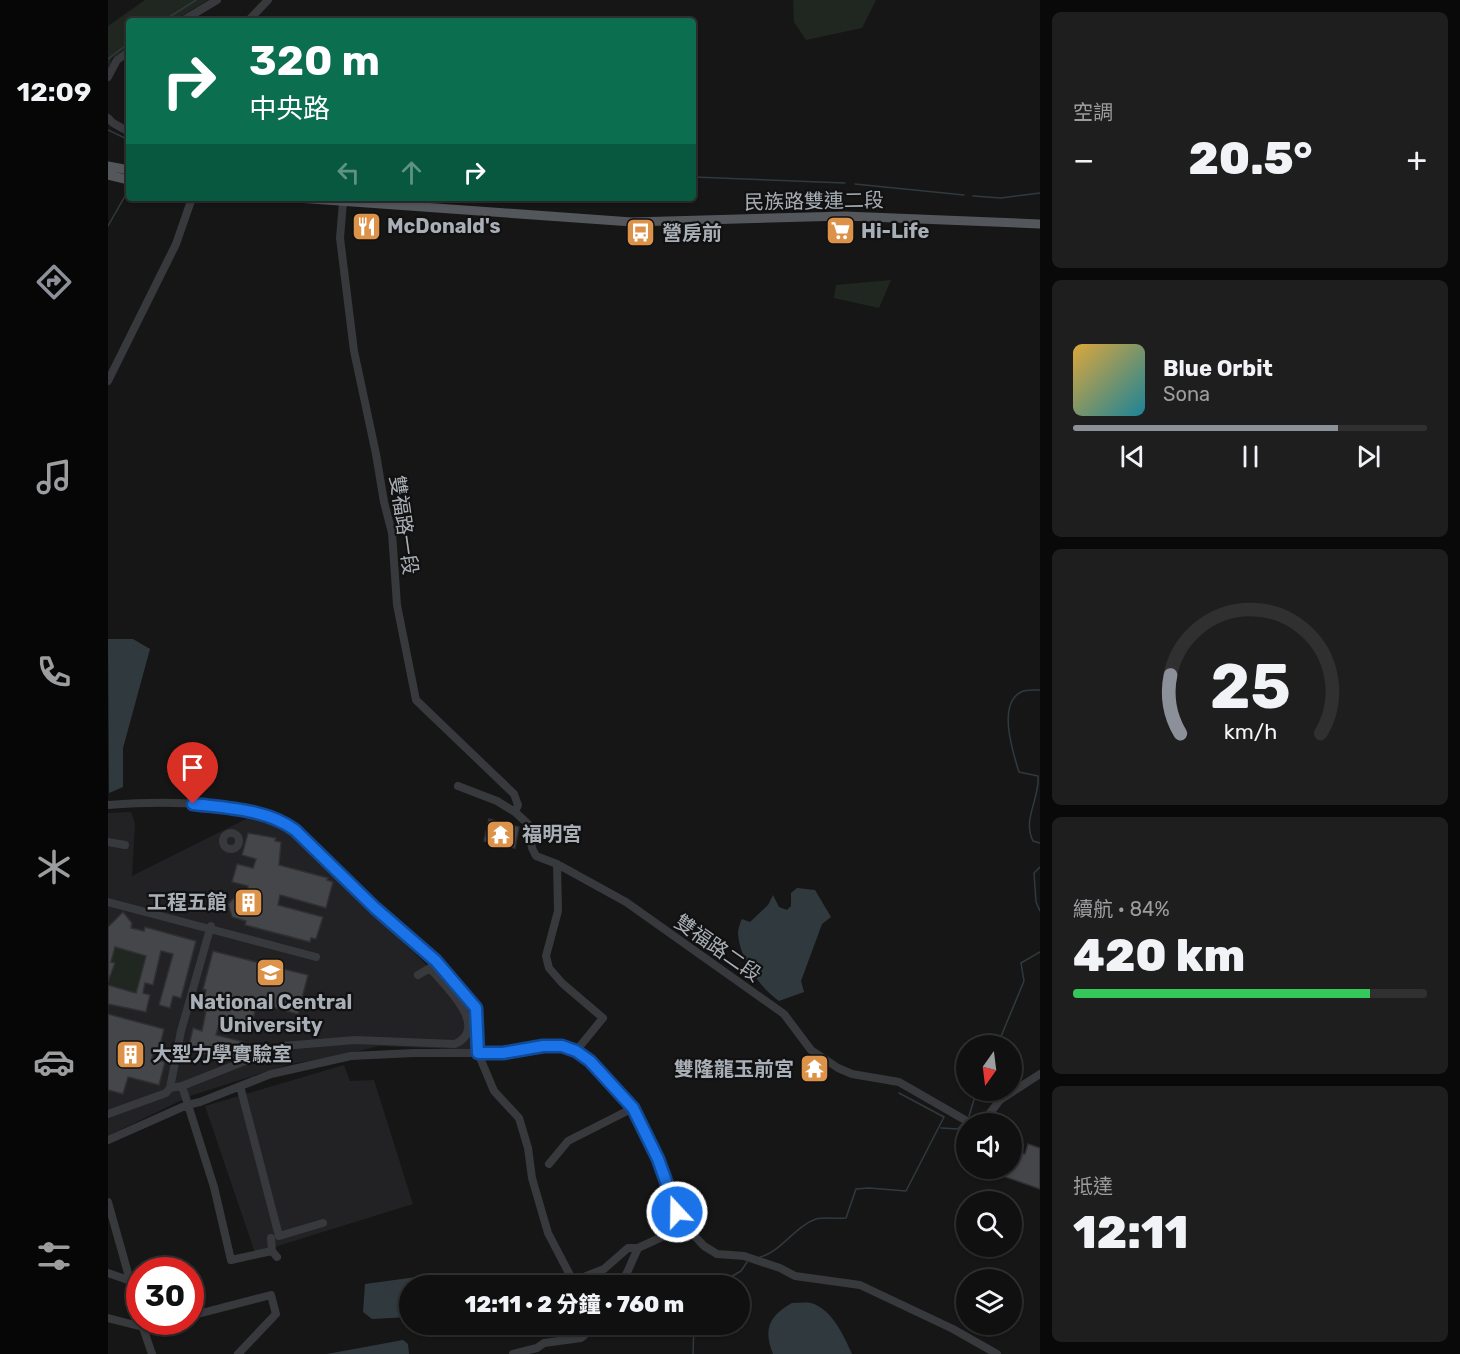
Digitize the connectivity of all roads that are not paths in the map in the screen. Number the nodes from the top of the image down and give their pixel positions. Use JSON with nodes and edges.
{"nodes":[{"id":1,"x":217,"y":0,"type":"edge"},
{"id":2,"x":268,"y":0,"type":"edge"},
{"id":3,"x":187,"y":18,"type":"edge"},
{"id":4,"x":251,"y":18,"type":"edge"},
{"id":5,"x":126,"y":54,"type":"edge"},
{"id":6,"x":108,"y":77,"type":"edge"},
{"id":7,"x":108,"y":118,"type":"edge"},
{"id":8,"x":126,"y":130,"type":"edge"},
{"id":9,"x":108,"y":166,"type":"edge"},
{"id":10,"x":126,"y":169,"type":"edge"},
{"id":11,"x":108,"y":175,"type":"edge"},
{"id":12,"x":126,"y":179,"type":"edge"},
{"id":13,"x":191,"y":201,"type":"edge"},
{"id":14,"x":332,"y":201,"type":"edge"},
{"id":15,"x":343,"y":202,"type":"junction"},
{"id":16,"x":1040,"y":224,"type":"edge"},
{"id":17,"x":108,"y":381,"type":"edge"},
{"id":18,"x":458,"y":786,"type":"dead end"},
{"id":19,"x":108,"y":805,"type":"edge"},
{"id":20,"x":515,"y":812,"type":"junction"},
{"id":21,"x":108,"y":842,"type":"edge"},
{"id":22,"x":124,"y":845,"type":"dead end"},
{"id":23,"x":557,"y":864,"type":"junction"},
{"id":24,"x":108,"y":902,"type":"edge"},
{"id":25,"x":211,"y":928,"type":"junction"},
{"id":26,"x":316,"y":957,"type":"dead end"},
{"id":27,"x":418,"y":975,"type":"dead end"},
{"id":28,"x":576,"y":1051,"type":"junction"},
{"id":29,"x":478,"y":1053,"type":"junction"},
{"id":30,"x":1040,"y":1074,"type":"edge"},
{"id":31,"x":182,"y":1086,"type":"junction"},
{"id":32,"x":240,"y":1086,"type":"junction"},
{"id":33,"x":170,"y":1088,"type":"junction"},
{"id":34,"x":187,"y":1105,"type":"junction"},
{"id":35,"x":633,"y":1108,"type":"junction"},
{"id":36,"x":990,"y":1113,"type":"edge"},
{"id":37,"x":108,"y":1114,"type":"edge"},
{"id":38,"x":956,"y":1115,"type":"edge"},
{"id":39,"x":108,"y":1140,"type":"edge"},
{"id":40,"x":549,"y":1164,"type":"dead end"},
{"id":41,"x":108,"y":1202,"type":"edge"},
{"id":42,"x":323,"y":1223,"type":"dead end"},
{"id":43,"x":683,"y":1224,"type":"junction"},
{"id":44,"x":112,"y":1229,"type":"edge"},
{"id":45,"x":275,"y":1237,"type":"junction"},
{"id":46,"x":638,"y":1248,"type":"junction"},
{"id":47,"x":108,"y":1273,"type":"edge"},
{"id":48,"x":126,"y":1274,"type":"edge"},
{"id":49,"x":626,"y":1275,"type":"edge"},
{"id":50,"x":126,"y":1279,"type":"edge"},
{"id":51,"x":204,"y":1312,"type":"edge"},
{"id":52,"x":108,"y":1318,"type":"edge"},
{"id":53,"x":126,"y":1321,"type":"edge"},
{"id":54,"x":146,"y":1335,"type":"edge"},
{"id":55,"x":585,"y":1335,"type":"edge"},
{"id":56,"x":518,"y":1353,"type":"edge"},
{"id":57,"x":152,"y":1354,"type":"edge"},
{"id":58,"x":238,"y":1354,"type":"edge"},
{"id":59,"x":996,"y":1354,"type":"edge"}],
"edges":[{"from":1,"to":3,"type":"street"},
{"from":2,"to":4,"type":"street"},
{"from":5,"to":6,"type":"street"},
{"from":7,"to":8,"type":"street"},
{"from":9,"to":10,"type":"main road"},
{"from":11,"to":12,"type":"main road"},
{"from":13,"to":17,"type":"street"},
{"from":14,"to":15,"type":"main road","name":"民族路雙連二段"},
{"from":15,"to":16,"type":"main road","name":"民族路雙連二段"},
{"from":15,"to":20,"type":"street","name":"雙福路一段"},
{"from":18,"to":20,"type":"street","name":"雙福路二段"},
{"from":19,"to":29,"type":"street"},
{"from":20,"to":23,"type":"street","name":"雙福路二段"},
{"from":21,"to":22,"type":"street"},
{"from":23,"to":28,"type":"street"},
{"from":23,"to":38,"type":"street","name":"雙福路二段"},
{"from":24,"to":25,"type":"street"},
{"from":25,"to":26,"type":"street"},
{"from":25,"to":33,"type":"street"},
{"from":27,"to":31,"type":"street"},
{"from":28,"to":29,"type":"street"},
{"from":28,"to":35,"type":"street"},
{"from":29,"to":32,"type":"street"},
{"from":29,"to":46,"type":"street"},
{"from":30,"to":36,"type":"street"},
{"from":31,"to":33,"type":"street"},
{"from":31,"to":34,"type":"street"},
{"from":32,"to":34,"type":"street"},
{"from":32,"to":45,"type":"street"},
{"from":33,"to":37,"type":"street"},
{"from":34,"to":39,"type":"street"},
{"from":34,"to":45,"type":"street"},
{"from":35,"to":40,"type":"street"},
{"from":35,"to":43,"type":"street"},
{"from":41,"to":44,"type":"street"},
{"from":42,"to":45,"type":"street"},
{"from":43,"to":46,"type":"street"},
{"from":43,"to":59,"type":"street"},
{"from":44,"to":48,"type":"street"},
{"from":46,"to":49,"type":"street"},
{"from":47,"to":50,"type":"street"},
{"from":51,"to":58,"type":"street"},
{"from":52,"to":53,"type":"street"},
{"from":54,"to":57,"type":"street"},
{"from":55,"to":56,"type":"street"}]}
